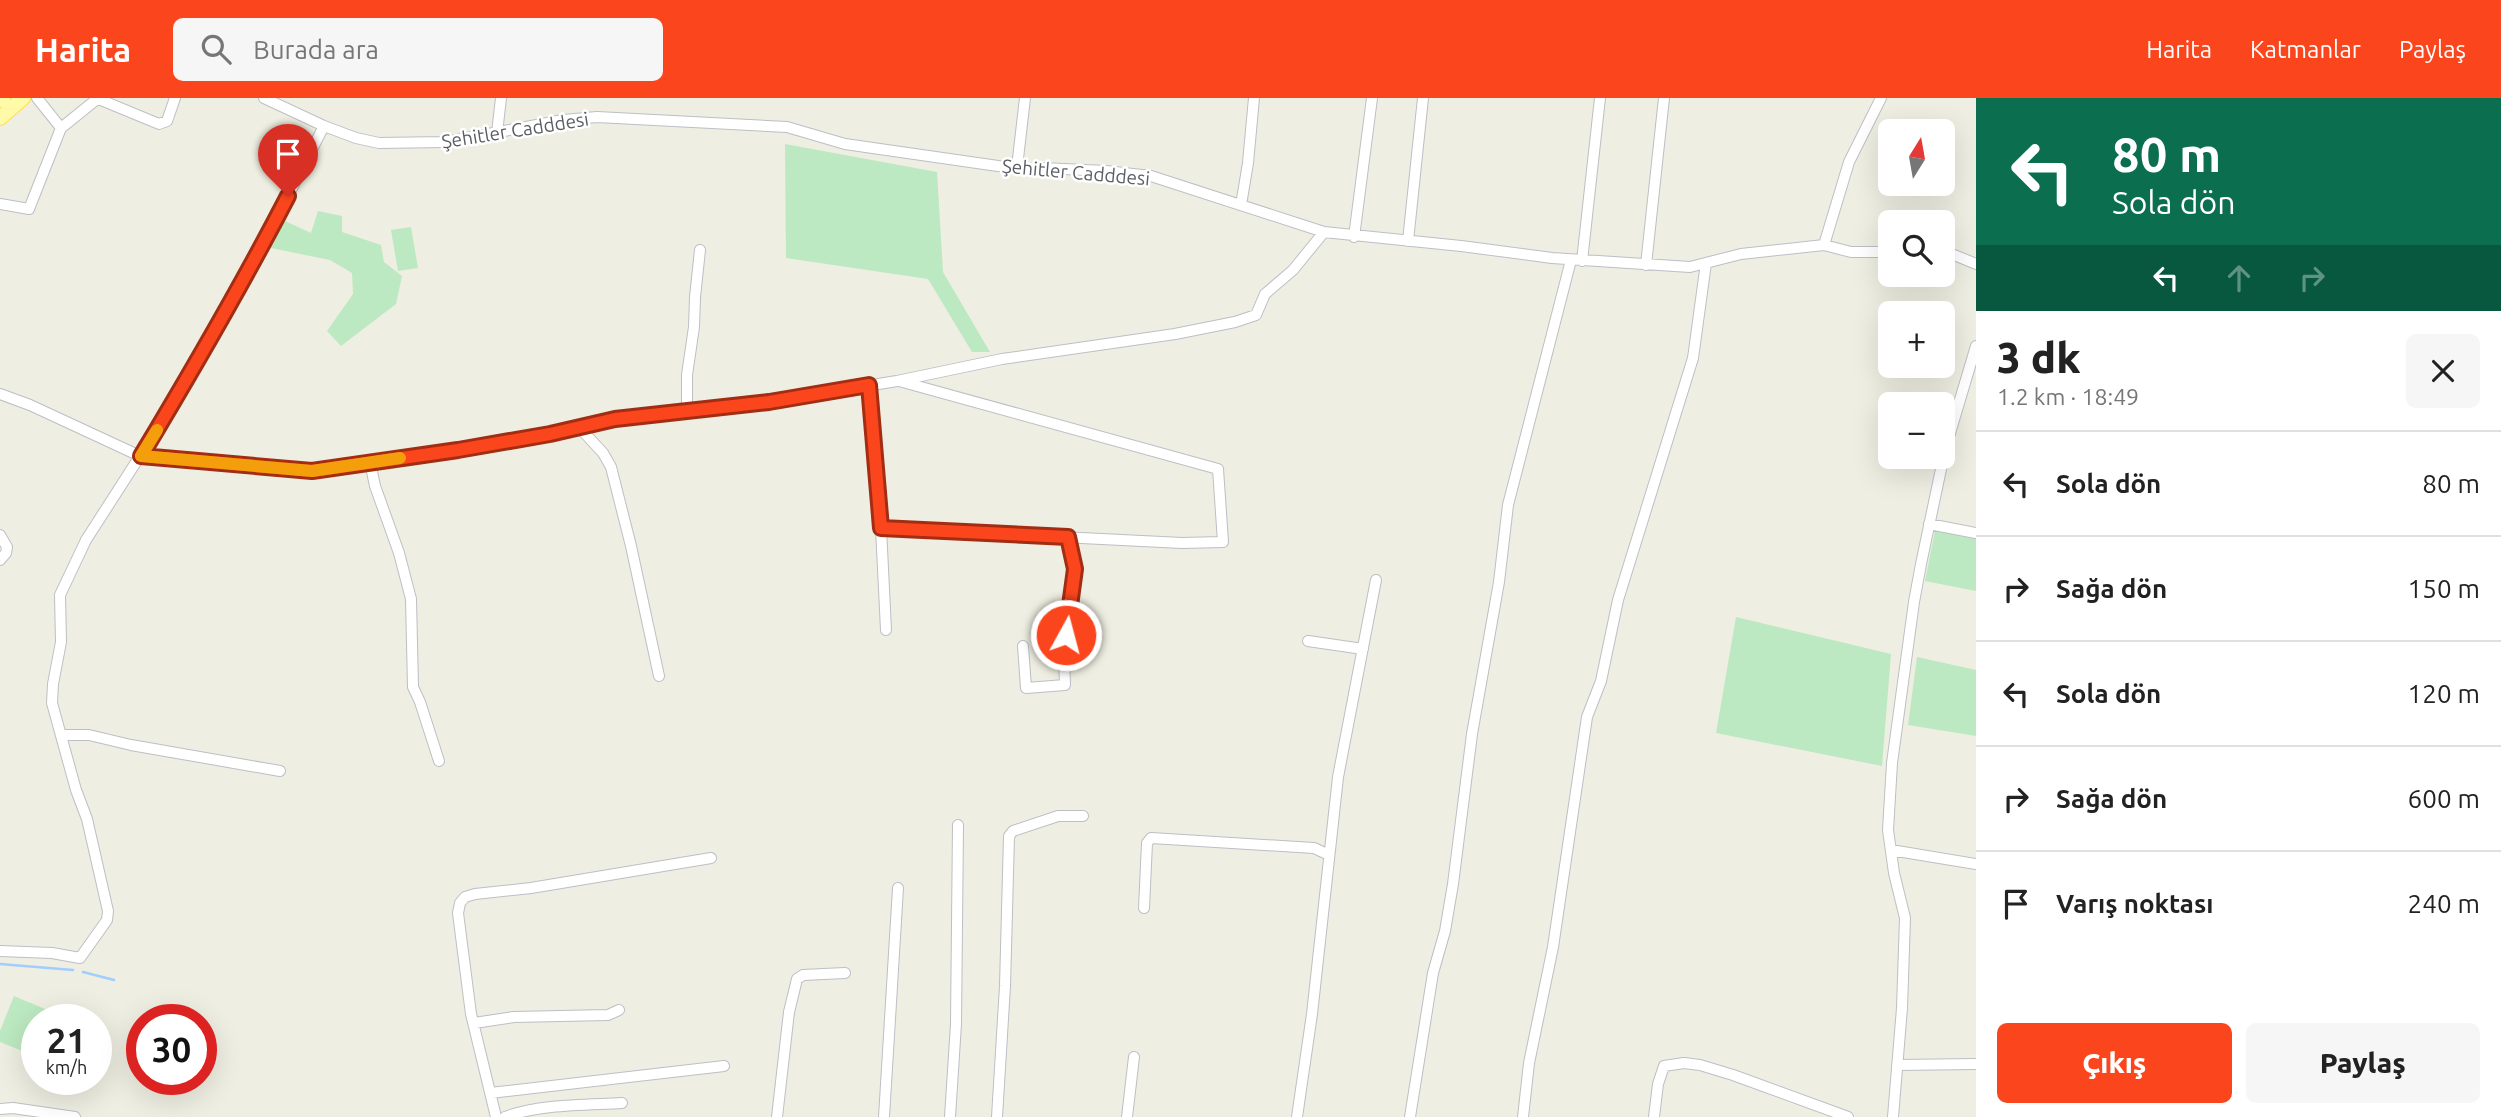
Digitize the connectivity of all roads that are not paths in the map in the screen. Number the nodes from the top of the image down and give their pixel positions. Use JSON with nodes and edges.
{"nodes":[{"id":1,"x":23,"y":98,"type":"edge"},
{"id":2,"x":37,"y":98,"type":"edge"},
{"id":3,"x":175,"y":98,"type":"edge"},
{"id":4,"x":264,"y":98,"type":"edge"},
{"id":5,"x":501,"y":98,"type":"edge"},
{"id":6,"x":1025,"y":98,"type":"edge"},
{"id":7,"x":1254,"y":98,"type":"edge"},
{"id":8,"x":1372,"y":98,"type":"edge"},
{"id":9,"x":1423,"y":98,"type":"edge"},
{"id":10,"x":1600,"y":98,"type":"edge"},
{"id":11,"x":1664,"y":98,"type":"edge"},
{"id":12,"x":1881,"y":98,"type":"edge"},
{"id":13,"x":96,"y":99,"type":"edge"},
{"id":14,"x":0,"y":118,"type":"edge"},
{"id":15,"x":324,"y":126,"type":"junction"},
{"id":16,"x":61,"y":128,"type":"junction"},
{"id":17,"x":497,"y":133,"type":"junction"},
{"id":18,"x":1017,"y":167,"type":"junction"},
{"id":19,"x":0,"y":204,"type":"edge"},
{"id":20,"x":1241,"y":205,"type":"junction"},
{"id":21,"x":1324,"y":232,"type":"junction"},
{"id":22,"x":1354,"y":237,"type":"junction"},
{"id":23,"x":1408,"y":241,"type":"junction"},
{"id":24,"x":1824,"y":245,"type":"junction"},
{"id":25,"x":701,"y":250,"type":"dead end"},
{"id":26,"x":1878,"y":252,"type":"edge"},
{"id":27,"x":1955,"y":255,"type":"edge"},
{"id":28,"x":1576,"y":260,"type":"junction"},
{"id":29,"x":1706,"y":263,"type":"junction"},
{"id":30,"x":1976,"y":264,"type":"edge"},
{"id":31,"x":1646,"y":265,"type":"junction"},
{"id":32,"x":1976,"y":346,"type":"edge"},
{"id":33,"x":897,"y":381,"type":"junction"},
{"id":34,"x":869,"y":385,"type":"junction"},
{"id":35,"x":0,"y":394,"type":"edge"},
{"id":36,"x":687,"y":410,"type":"junction"},
{"id":37,"x":579,"y":427,"type":"junction"},
{"id":38,"x":141,"y":456,"type":"junction"},
{"id":39,"x":370,"y":462,"type":"junction"},
{"id":40,"x":1930,"y":524,"type":"junction"},
{"id":41,"x":881,"y":528,"type":"junction"},
{"id":42,"x":1976,"y":533,"type":"edge"},
{"id":43,"x":0,"y":535,"type":"edge"},
{"id":44,"x":1068,"y":537,"type":"junction"},
{"id":45,"x":0,"y":559,"type":"edge"},
{"id":46,"x":1376,"y":580,"type":"dead end"},
{"id":47,"x":886,"y":630,"type":"dead end"},
{"id":48,"x":1308,"y":641,"type":"dead end"},
{"id":49,"x":1023,"y":646,"type":"dead end"},
{"id":50,"x":1363,"y":649,"type":"junction"},
{"id":51,"x":659,"y":676,"type":"dead end"},
{"id":52,"x":61,"y":735,"type":"junction"},
{"id":53,"x":439,"y":761,"type":"dead end"},
{"id":54,"x":280,"y":771,"type":"dead end"},
{"id":55,"x":1083,"y":816,"type":"dead end"},
{"id":56,"x":958,"y":825,"type":"dead end"},
{"id":57,"x":1891,"y":850,"type":"junction"},
{"id":58,"x":1329,"y":855,"type":"junction"},
{"id":59,"x":710,"y":858,"type":"dead end"},
{"id":60,"x":1976,"y":864,"type":"edge"},
{"id":61,"x":898,"y":888,"type":"dead end"},
{"id":62,"x":1144,"y":908,"type":"dead end"},
{"id":63,"x":0,"y":951,"type":"edge"},
{"id":64,"x":845,"y":974,"type":"dead end"},
{"id":65,"x":619,"y":1010,"type":"dead end"},
{"id":66,"x":474,"y":1023,"type":"junction"},
{"id":67,"x":1134,"y":1057,"type":"dead end"},
{"id":68,"x":1976,"y":1064,"type":"edge"},
{"id":69,"x":1897,"y":1065,"type":"junction"},
{"id":70,"x":724,"y":1066,"type":"dead end"},
{"id":71,"x":490,"y":1093,"type":"junction"},
{"id":72,"x":622,"y":1103,"type":"dead end"},
{"id":73,"x":0,"y":1109,"type":"edge"},
{"id":74,"x":14,"y":1113,"type":"edge"},
{"id":75,"x":75,"y":1117,"type":"edge"},
{"id":76,"x":496,"y":1117,"type":"edge"},
{"id":77,"x":505,"y":1117,"type":"edge"},
{"id":78,"x":777,"y":1117,"type":"edge"},
{"id":79,"x":884,"y":1117,"type":"edge"},
{"id":80,"x":950,"y":1117,"type":"edge"},
{"id":81,"x":997,"y":1117,"type":"edge"},
{"id":82,"x":1127,"y":1117,"type":"edge"},
{"id":83,"x":1297,"y":1117,"type":"edge"},
{"id":84,"x":1410,"y":1117,"type":"edge"},
{"id":85,"x":1523,"y":1117,"type":"edge"},
{"id":86,"x":1654,"y":1117,"type":"edge"},
{"id":87,"x":1848,"y":1117,"type":"edge"},
{"id":88,"x":1893,"y":1117,"type":"edge"}],
"edges":[{"from":1,"to":14,"type":"main road"},
{"from":2,"to":16,"type":"street"},
{"from":3,"to":13,"type":"street"},
{"from":4,"to":15,"type":"street","name":"Şehitler Cadddesi"},
{"from":5,"to":17,"type":"street"},
{"from":6,"to":18,"type":"street"},
{"from":7,"to":20,"type":"street"},
{"from":8,"to":22,"type":"street"},
{"from":9,"to":23,"type":"street"},
{"from":10,"to":28,"type":"street"},
{"from":11,"to":31,"type":"street"},
{"from":12,"to":24,"type":"street"},
{"from":13,"to":16,"type":"street"},
{"from":15,"to":17,"type":"street","name":"Şehitler Cadddesi"},
{"from":15,"to":38,"type":"street"},
{"from":16,"to":19,"type":"street"},
{"from":17,"to":18,"type":"street","name":"Şehitler Cadddesi"},
{"from":18,"to":20,"type":"street","name":"Şehitler Cadddesi"},
{"from":20,"to":21,"type":"street","name":"Şehitler Cadddesi"},
{"from":21,"to":22,"type":"street","name":"Şehitler Cadddesi"},
{"from":21,"to":33,"type":"street"},
{"from":22,"to":23,"type":"street","name":"Şehitler Cadddesi"},
{"from":23,"to":28,"type":"street","name":"Şehitler Cadddesi"},
{"from":24,"to":26,"type":"street","name":"Şehitler Cadddesi"},
{"from":24,"to":29,"type":"street","name":"Şehitler Cadddesi"},
{"from":25,"to":36,"type":"street"},
{"from":27,"to":30,"type":"street"},
{"from":28,"to":31,"type":"street","name":"Şehitler Cadddesi"},
{"from":28,"to":84,"type":"street"},
{"from":29,"to":31,"type":"street","name":"Şehitler Cadddesi"},
{"from":29,"to":85,"type":"street"},
{"from":32,"to":40,"type":"street"},
{"from":33,"to":34,"type":"street"},
{"from":33,"to":44,"type":"street"},
{"from":34,"to":36,"type":"street"},
{"from":34,"to":41,"type":"street"},
{"from":35,"to":38,"type":"street"},
{"from":36,"to":37,"type":"street"},
{"from":37,"to":39,"type":"street"},
{"from":37,"to":51,"type":"street"},
{"from":38,"to":39,"type":"street"},
{"from":38,"to":52,"type":"street"},
{"from":39,"to":53,"type":"street"},
{"from":40,"to":42,"type":"street"},
{"from":40,"to":57,"type":"street"},
{"from":41,"to":44,"type":"street"},
{"from":41,"to":47,"type":"street"},
{"from":43,"to":45,"type":"street"},
{"from":44,"to":49,"type":"street"},
{"from":46,"to":50,"type":"street"},
{"from":48,"to":50,"type":"street"},
{"from":50,"to":58,"type":"street"},
{"from":52,"to":54,"type":"street"},
{"from":52,"to":63,"type":"street"},
{"from":55,"to":81,"type":"street"},
{"from":56,"to":80,"type":"street"},
{"from":57,"to":60,"type":"street"},
{"from":57,"to":69,"type":"street"},
{"from":58,"to":62,"type":"street"},
{"from":58,"to":83,"type":"street"},
{"from":59,"to":66,"type":"street"},
{"from":61,"to":79,"type":"street"},
{"from":64,"to":78,"type":"street"},
{"from":65,"to":66,"type":"street"},
{"from":66,"to":71,"type":"street"},
{"from":67,"to":82,"type":"street"},
{"from":68,"to":69,"type":"street"},
{"from":69,"to":88,"type":"street"},
{"from":70,"to":71,"type":"street"},
{"from":71,"to":76,"type":"street"},
{"from":72,"to":77,"type":"street"},
{"from":73,"to":74,"type":"street"},
{"from":74,"to":75,"type":"street"},
{"from":86,"to":87,"type":"street"}]}
